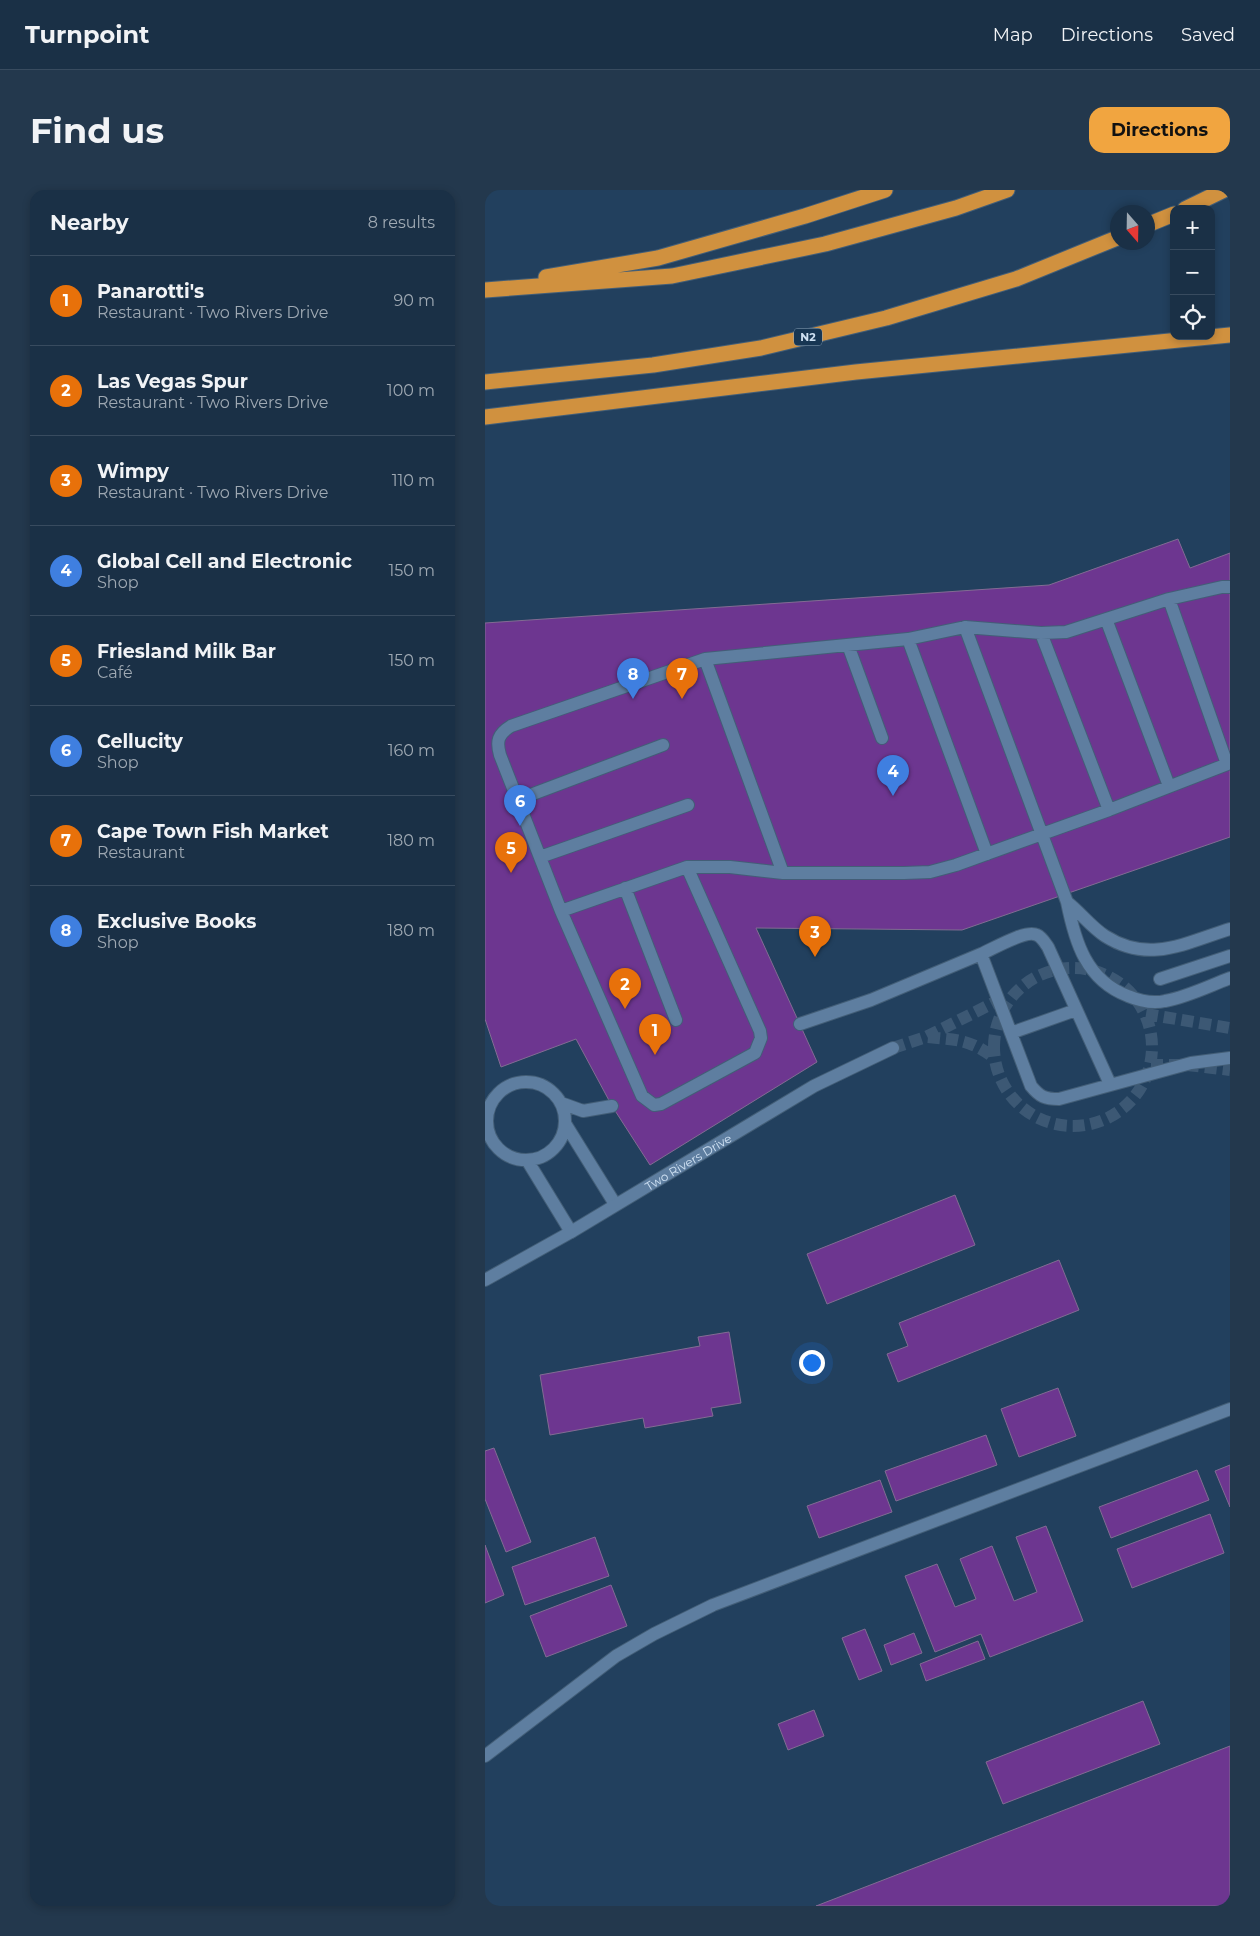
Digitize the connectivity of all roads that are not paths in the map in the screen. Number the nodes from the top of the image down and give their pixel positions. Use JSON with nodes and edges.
{"nodes":[{"id":1,"x":885,"y":190,"type":"edge"},
{"id":2,"x":1007,"y":190,"type":"edge"},
{"id":3,"x":1225,"y":190,"type":"edge"},
{"id":4,"x":1193,"y":205,"type":"edge"},
{"id":5,"x":1170,"y":216,"type":"edge"},
{"id":6,"x":1155,"y":222,"type":"edge"},
{"id":7,"x":1110,"y":241,"type":"edge"},
{"id":8,"x":485,"y":288,"type":"edge"},
{"id":9,"x":1230,"y":335,"type":"edge"},
{"id":10,"x":485,"y":382,"type":"edge"},
{"id":11,"x":485,"y":417,"type":"edge"},
{"id":12,"x":1230,"y":587,"type":"edge"},
{"id":13,"x":1169,"y":599,"type":"junction"},
{"id":14,"x":1106,"y":619,"type":"junction"},
{"id":15,"x":965,"y":628,"type":"junction"},
{"id":16,"x":1041,"y":633,"type":"junction"},
{"id":17,"x":908,"y":640,"type":"junction"},
{"id":18,"x":848,"y":645,"type":"junction"},
{"id":19,"x":705,"y":659,"type":"junction"},
{"id":20,"x":882,"y":738,"type":"dead end"},
{"id":21,"x":663,"y":745,"type":"dead end"},
{"id":22,"x":1229,"y":764,"type":"edge"},
{"id":23,"x":1169,"y":786,"type":"junction"},
{"id":24,"x":517,"y":800,"type":"junction"},
{"id":25,"x":688,"y":805,"type":"dead end"},
{"id":26,"x":1109,"y":810,"type":"junction"},
{"id":27,"x":1042,"y":833,"type":"junction"},
{"id":28,"x":987,"y":854,"type":"junction"},
{"id":29,"x":541,"y":857,"type":"junction"},
{"id":30,"x":687,"y":867,"type":"junction"},
{"id":31,"x":783,"y":873,"type":"junction"},
{"id":32,"x":625,"y":888,"type":"junction"},
{"id":33,"x":1067,"y":902,"type":"junction"},
{"id":34,"x":561,"y":911,"type":"junction"},
{"id":35,"x":1230,"y":929,"type":"edge"},
{"id":36,"x":981,"y":954,"type":"junction"},
{"id":37,"x":1230,"y":956,"type":"edge"},
{"id":38,"x":1230,"y":978,"type":"edge"},
{"id":39,"x":1161,"y":979,"type":"dead end"},
{"id":40,"x":1076,"y":1010,"type":"junction"},
{"id":41,"x":676,"y":1020,"type":"dead end"},
{"id":42,"x":800,"y":1024,"type":"dead end"},
{"id":43,"x":1011,"y":1033,"type":"junction"},
{"id":44,"x":893,"y":1048,"type":"tunnel mouth"},
{"id":45,"x":1230,"y":1058,"type":"edge"},
{"id":46,"x":1110,"y":1084,"type":"junction"},
{"id":47,"x":561,"y":1103,"type":"junction"},
{"id":48,"x":611,"y":1106,"type":"dead end"},
{"id":49,"x":566,"y":1125,"type":"junction"},
{"id":50,"x":488,"y":1140,"type":"edge"},
{"id":51,"x":527,"y":1160,"type":"junction"},
{"id":52,"x":615,"y":1204,"type":"junction"},
{"id":53,"x":571,"y":1232,"type":"junction"},
{"id":54,"x":485,"y":1280,"type":"edge"},
{"id":55,"x":1230,"y":1409,"type":"edge"},
{"id":56,"x":485,"y":1756,"type":"edge"}],
"edges":[{"from":1,"to":8,"type":"highway"},
{"from":2,"to":8,"type":"highway"},
{"from":3,"to":4,"type":"highway"},
{"from":5,"to":6,"type":"highway"},
{"from":7,"to":10,"type":"highway","number":"N2"},
{"from":9,"to":11,"type":"highway"},
{"from":12,"to":13,"type":"main road"},
{"from":13,"to":14,"type":"main road"},
{"from":13,"to":22,"type":"main road"},
{"from":14,"to":16,"type":"main road"},
{"from":14,"to":23,"type":"main road"},
{"from":15,"to":16,"type":"main road"},
{"from":15,"to":17,"type":"main road"},
{"from":15,"to":27,"type":"main road"},
{"from":16,"to":26,"type":"main road"},
{"from":17,"to":18,"type":"main road"},
{"from":17,"to":28,"type":"main road"},
{"from":18,"to":19,"type":"main road"},
{"from":18,"to":20,"type":"main road"},
{"from":19,"to":24,"type":"main road"},
{"from":19,"to":31,"type":"main road"},
{"from":21,"to":24,"type":"main road"},
{"from":22,"to":23,"type":"main road"},
{"from":23,"to":26,"type":"main road"},
{"from":24,"to":29,"type":"main road"},
{"from":25,"to":29,"type":"main road"},
{"from":26,"to":27,"type":"main road"},
{"from":27,"to":28,"type":"main road"},
{"from":27,"to":33,"type":"main road"},
{"from":28,"to":31,"type":"main road"},
{"from":29,"to":34,"type":"main road"},
{"from":30,"to":31,"type":"main road"},
{"from":30,"to":32,"type":"main road"},
{"from":30,"to":34,"type":"main road"},
{"from":32,"to":34,"type":"main road"},
{"from":32,"to":41,"type":"main road"},
{"from":33,"to":35,"type":"main road"},
{"from":33,"to":38,"type":"main road"},
{"from":36,"to":40,"type":"main road"},
{"from":36,"to":42,"type":"main road"},
{"from":36,"to":43,"type":"main road"},
{"from":37,"to":39,"type":"main road"},
{"from":40,"to":43,"type":"main road"},
{"from":40,"to":46,"type":"main road"},
{"from":43,"to":46,"type":"main road"},
{"from":44,"to":52,"type":"main road","name":"Two Rivers Drive"},
{"from":45,"to":46,"type":"main road"},
{"from":47,"to":48,"type":"main road"},
{"from":47,"to":49,"type":"main road"},
{"from":47,"to":50,"type":"main road"},
{"from":49,"to":51,"type":"main road"},
{"from":49,"to":52,"type":"main road"},
{"from":50,"to":51,"type":"main road"},
{"from":51,"to":53,"type":"main road"},
{"from":52,"to":53,"type":"main road","name":"Two Rivers Drive"},
{"from":53,"to":54,"type":"main road","name":"Two Rivers Drive"},
{"from":55,"to":56,"type":"main road"}]}
